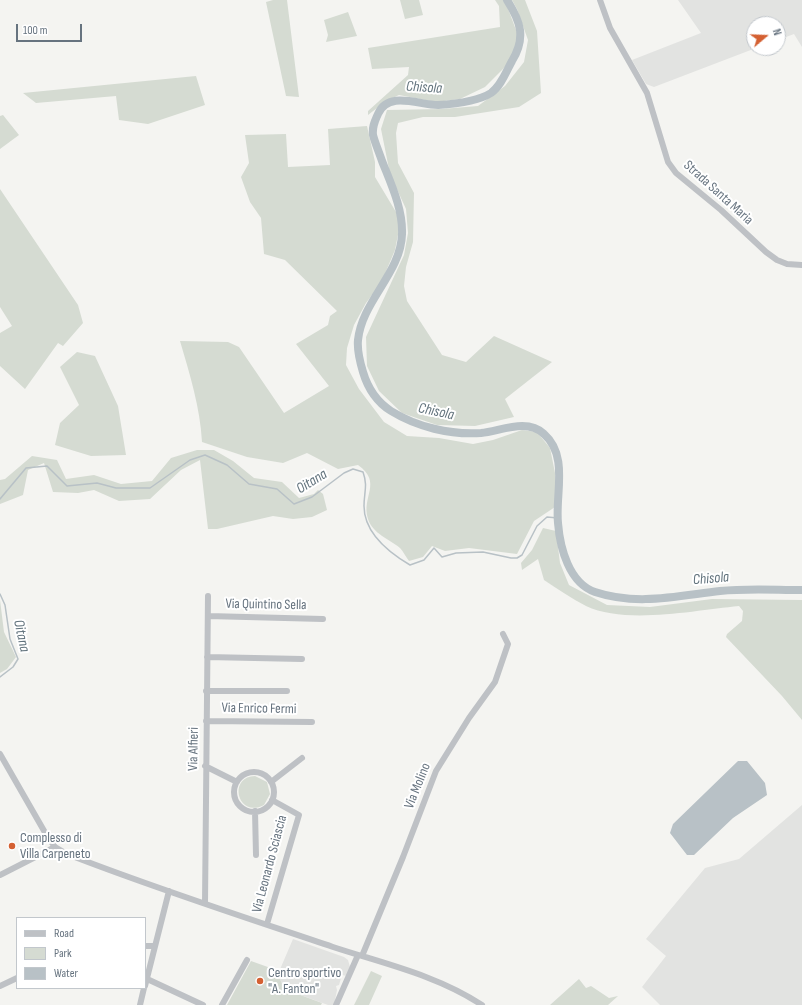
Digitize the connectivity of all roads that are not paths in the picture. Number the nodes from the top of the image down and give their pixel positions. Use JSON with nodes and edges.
{"nodes":[{"id":1,"x":600,"y":0,"type":"edge"},
{"id":2,"x":802,"y":265,"type":"edge"},
{"id":3,"x":208,"y":596,"type":"dead end"},
{"id":4,"x":208,"y":616,"type":"junction"},
{"id":5,"x":323,"y":619,"type":"dead end"},
{"id":6,"x":503,"y":634,"type":"dead end"},
{"id":7,"x":207,"y":657,"type":"junction"},
{"id":8,"x":302,"y":659,"type":"dead end"},
{"id":9,"x":206,"y":691,"type":"junction"},
{"id":10,"x":287,"y":691,"type":"dead end"},
{"id":11,"x":206,"y":721,"type":"junction"},
{"id":12,"x":312,"y":722,"type":"dead end"},
{"id":13,"x":0,"y":754,"type":"edge"},
{"id":14,"x":302,"y":758,"type":"dead end"},
{"id":15,"x":205,"y":766,"type":"junction"},
{"id":16,"x":237,"y":782,"type":"junction"},
{"id":17,"x":271,"y":782,"type":"junction"},
{"id":18,"x":272,"y":800,"type":"junction"},
{"id":19,"x":255,"y":811,"type":"junction"},
{"id":20,"x":55,"y":847,"type":"junction"},
{"id":21,"x":256,"y":855,"type":"dead end"},
{"id":22,"x":0,"y":875,"type":"edge"},
{"id":23,"x":169,"y":891,"type":"junction"},
{"id":24,"x":205,"y":903,"type":"junction"},
{"id":25,"x":266,"y":924,"type":"junction"},
{"id":26,"x":146,"y":946,"type":"edge"},
{"id":27,"x":155,"y":946,"type":"junction"},
{"id":28,"x":360,"y":955,"type":"junction"},
{"id":29,"x":247,"y":960,"type":"dead end"},
{"id":30,"x":16,"y":978,"type":"edge"},
{"id":31,"x":146,"y":978,"type":"edge"},
{"id":32,"x":0,"y":986,"type":"edge"},
{"id":33,"x":144,"y":989,"type":"edge"},
{"id":34,"x":140,"y":1005,"type":"edge"},
{"id":35,"x":203,"y":1005,"type":"edge"},
{"id":36,"x":222,"y":1005,"type":"edge"},
{"id":37,"x":336,"y":1005,"type":"edge"},
{"id":38,"x":482,"y":1005,"type":"edge"}],
"edges":[{"from":1,"to":2,"type":"street","name":"Strada Santa Maria"},
{"from":3,"to":4,"type":"street","name":"Via Alfieri"},
{"from":4,"to":5,"type":"street","name":"Via Quintino Sella"},
{"from":4,"to":7,"type":"street","name":"Via Alfieri"},
{"from":6,"to":28,"type":"street","name":"Via Molino"},
{"from":7,"to":8,"type":"street"},
{"from":7,"to":9,"type":"street","name":"Via Alfieri"},
{"from":9,"to":10,"type":"street"},
{"from":9,"to":11,"type":"street","name":"Via Alfieri"},
{"from":11,"to":12,"type":"street","name":"Via Enrico Fermi"},
{"from":11,"to":15,"type":"street","name":"Via Alfieri"},
{"from":13,"to":20,"type":"street"},
{"from":14,"to":17,"type":"street"},
{"from":15,"to":16,"type":"street"},
{"from":15,"to":24,"type":"street","name":"Via Alfieri"},
{"from":16,"to":17,"type":"street"},
{"from":16,"to":19,"type":"street","name":"Via Leonardo Sciascia"},
{"from":17,"to":18,"type":"street","name":"Via Leonardo Sciascia"},
{"from":18,"to":19,"type":"street","name":"Via Leonardo Sciascia"},
{"from":18,"to":25,"type":"street","name":"Via Leonardo Sciascia"},
{"from":19,"to":21,"type":"street"},
{"from":20,"to":22,"type":"street"},
{"from":20,"to":23,"type":"street"},
{"from":23,"to":24,"type":"street"},
{"from":23,"to":27,"type":"street"},
{"from":24,"to":25,"type":"street"},
{"from":25,"to":28,"type":"street"},
{"from":26,"to":27,"type":"street"},
{"from":27,"to":31,"type":"street"},
{"from":28,"to":37,"type":"street","name":"Via Molino"},
{"from":28,"to":38,"type":"street"},
{"from":29,"to":36,"type":"street"},
{"from":30,"to":32,"type":"street"},
{"from":31,"to":35,"type":"street"},
{"from":33,"to":34,"type":"street"}]}
